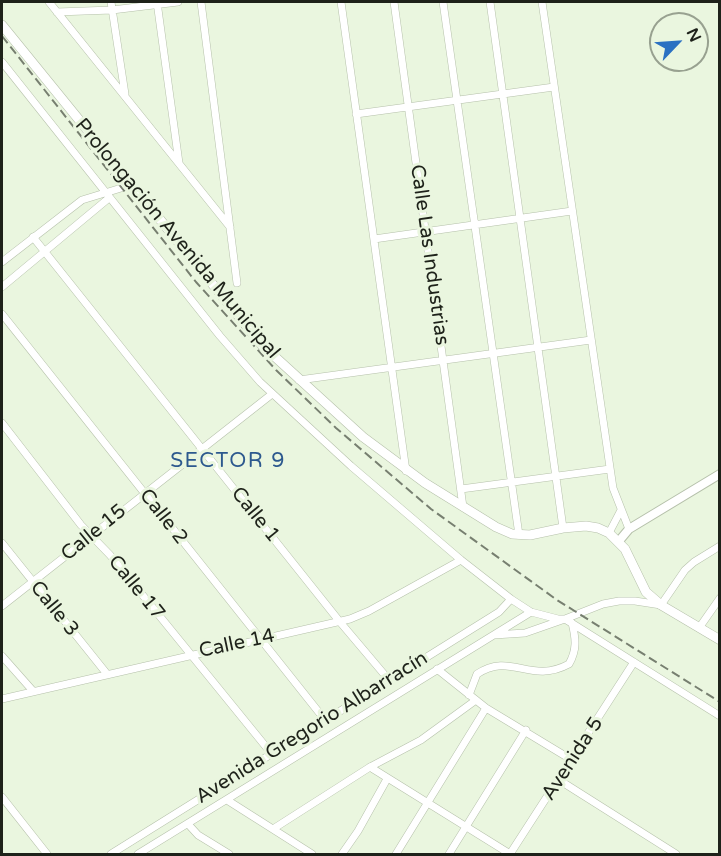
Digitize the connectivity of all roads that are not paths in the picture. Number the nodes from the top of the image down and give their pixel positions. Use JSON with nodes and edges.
{"nodes":[{"id":1,"x":50,"y":2,"type":"edge"},
{"id":2,"x":68,"y":2,"type":"edge"},
{"id":3,"x":111,"y":2,"type":"edge"},
{"id":4,"x":178,"y":2,"type":"edge"},
{"id":5,"x":201,"y":2,"type":"edge"},
{"id":6,"x":341,"y":2,"type":"edge"},
{"id":7,"x":394,"y":2,"type":"edge"},
{"id":8,"x":443,"y":2,"type":"edge"},
{"id":9,"x":489,"y":2,"type":"edge"},
{"id":10,"x":542,"y":2,"type":"edge"},
{"id":11,"x":158,"y":3,"type":"edge"},
{"id":12,"x":112,"y":10,"type":"junction"},
{"id":13,"x":70,"y":11,"type":"junction"},
{"id":14,"x":57,"y":12,"type":"junction"},
{"id":15,"x":2,"y":25,"type":"edge"},
{"id":16,"x":2,"y":62,"type":"edge"},
{"id":17,"x":554,"y":87,"type":"junction"},
{"id":18,"x":502,"y":94,"type":"junction"},
{"id":19,"x":125,"y":96,"type":"junction"},
{"id":20,"x":457,"y":100,"type":"junction"},
{"id":21,"x":408,"y":107,"type":"junction"},
{"id":22,"x":356,"y":114,"type":"junction"},
{"id":23,"x":179,"y":164,"type":"junction"},
{"id":24,"x":131,"y":185,"type":"junction"},
{"id":25,"x":107,"y":195,"type":"junction"},
{"id":26,"x":572,"y":212,"type":"junction"},
{"id":27,"x":520,"y":219,"type":"junction"},
{"id":28,"x":475,"y":225,"type":"junction"},
{"id":29,"x":230,"y":227,"type":"junction"},
{"id":30,"x":426,"y":232,"type":"junction"},
{"id":31,"x":33,"y":237,"type":"junction"},
{"id":32,"x":374,"y":239,"type":"junction"},
{"id":33,"x":44,"y":251,"type":"junction"},
{"id":34,"x":2,"y":262,"type":"edge"},
{"id":35,"x":237,"y":283,"type":"dead end"},
{"id":36,"x":2,"y":287,"type":"edge"},
{"id":37,"x":2,"y":314,"type":"edge"},
{"id":38,"x":591,"y":340,"type":"junction"},
{"id":39,"x":538,"y":347,"type":"junction"},
{"id":40,"x":493,"y":354,"type":"junction"},
{"id":41,"x":443,"y":360,"type":"junction"},
{"id":42,"x":392,"y":367,"type":"junction"},
{"id":43,"x":299,"y":380,"type":"junction"},
{"id":44,"x":272,"y":394,"type":"junction"},
{"id":45,"x":2,"y":423,"type":"edge"},
{"id":46,"x":202,"y":449,"type":"junction"},
{"id":47,"x":610,"y":469,"type":"junction"},
{"id":48,"x":406,"y":471,"type":"junction"},
{"id":49,"x":720,"y":474,"type":"edge"},
{"id":50,"x":556,"y":476,"type":"junction"},
{"id":51,"x":511,"y":482,"type":"junction"},
{"id":52,"x":461,"y":489,"type":"junction"},
{"id":53,"x":144,"y":493,"type":"junction"},
{"id":54,"x":463,"y":508,"type":"junction"},
{"id":55,"x":621,"y":510,"type":"junction"},
{"id":56,"x":563,"y":528,"type":"junction"},
{"id":57,"x":629,"y":529,"type":"junction"},
{"id":58,"x":609,"y":533,"type":"junction"},
{"id":59,"x":91,"y":535,"type":"junction"},
{"id":60,"x":519,"y":535,"type":"junction"},
{"id":61,"x":619,"y":541,"type":"junction"},
{"id":62,"x":2,"y":543,"type":"edge"},
{"id":63,"x":720,"y":546,"type":"edge"},
{"id":64,"x":461,"y":560,"type":"junction"},
{"id":65,"x":32,"y":582,"type":"junction"},
{"id":66,"x":720,"y":598,"type":"edge"},
{"id":67,"x":511,"y":599,"type":"junction"},
{"id":68,"x":661,"y":605,"type":"junction"},
{"id":69,"x":2,"y":606,"type":"edge"},
{"id":70,"x":531,"y":612,"type":"junction"},
{"id":71,"x":568,"y":621,"type":"junction"},
{"id":72,"x":340,"y":622,"type":"junction"},
{"id":73,"x":699,"y":628,"type":"junction"},
{"id":74,"x":492,"y":636,"type":"junction"},
{"id":75,"x":260,"y":639,"type":"junction"},
{"id":76,"x":720,"y":640,"type":"edge"},
{"id":77,"x":189,"y":654,"type":"junction"},
{"id":78,"x":2,"y":656,"type":"edge"},
{"id":79,"x":634,"y":662,"type":"junction"},
{"id":80,"x":437,"y":669,"type":"junction"},
{"id":81,"x":107,"y":674,"type":"junction"},
{"id":82,"x":389,"y":680,"type":"junction"},
{"id":83,"x":33,"y":691,"type":"junction"},
{"id":84,"x":469,"y":695,"type":"junction"},
{"id":85,"x":2,"y":699,"type":"edge"},
{"id":86,"x":476,"y":700,"type":"junction"},
{"id":87,"x":486,"y":708,"type":"junction"},
{"id":88,"x":720,"y":716,"type":"edge"},
{"id":89,"x":325,"y":720,"type":"junction"},
{"id":90,"x":526,"y":730,"type":"junction"},
{"id":91,"x":271,"y":753,"type":"junction"},
{"id":92,"x":572,"y":760,"type":"junction"},
{"id":93,"x":370,"y":767,"type":"junction"},
{"id":94,"x":387,"y":778,"type":"junction"},
{"id":95,"x":559,"y":780,"type":"junction"},
{"id":96,"x":2,"y":797,"type":"edge"},
{"id":97,"x":227,"y":800,"type":"junction"},
{"id":98,"x":427,"y":804,"type":"junction"},
{"id":99,"x":188,"y":824,"type":"junction"},
{"id":100,"x":466,"y":827,"type":"junction"},
{"id":101,"x":273,"y":829,"type":"junction"},
{"id":102,"x":510,"y":854,"type":"edge"},
{"id":103,"x":47,"y":855,"type":"edge"},
{"id":104,"x":111,"y":855,"type":"edge"},
{"id":105,"x":138,"y":855,"type":"edge"},
{"id":106,"x":230,"y":855,"type":"edge"},
{"id":107,"x":312,"y":855,"type":"edge"},
{"id":108,"x":342,"y":855,"type":"edge"},
{"id":109,"x":396,"y":855,"type":"edge"},
{"id":110,"x":449,"y":855,"type":"edge"},
{"id":111,"x":676,"y":855,"type":"edge"}],
"edges":[{"from":1,"to":14,"type":"street"},
{"from":2,"to":13,"type":"street"},
{"from":3,"to":12,"type":"street"},
{"from":4,"to":11,"type":"street"},
{"from":5,"to":29,"type":"street"},
{"from":6,"to":22,"type":"street"},
{"from":7,"to":21,"type":"street","name":"Calle Las Industrias"},
{"from":8,"to":20,"type":"street"},
{"from":9,"to":18,"type":"street"},
{"from":10,"to":17,"type":"street"},
{"from":11,"to":12,"type":"street"},
{"from":11,"to":23,"type":"street"},
{"from":12,"to":13,"type":"street"},
{"from":12,"to":19,"type":"street"},
{"from":13,"to":14,"type":"street"},
{"from":14,"to":19,"type":"street"},
{"from":15,"to":24,"type":"main road","name":"Prolongación Avenida Municipal"},
{"from":16,"to":25,"type":"street","name":"Prolongación Avenida Municipal"},
{"from":17,"to":18,"type":"street"},
{"from":17,"to":26,"type":"street"},
{"from":18,"to":20,"type":"street"},
{"from":18,"to":27,"type":"street"},
{"from":19,"to":23,"type":"street"},
{"from":20,"to":21,"type":"street"},
{"from":20,"to":28,"type":"street"},
{"from":21,"to":22,"type":"street"},
{"from":21,"to":30,"type":"street","name":"Calle Las Industrias"},
{"from":22,"to":32,"type":"street"},
{"from":23,"to":29,"type":"street"},
{"from":24,"to":25,"type":"street"},
{"from":24,"to":43,"type":"main road","name":"Prolongación Avenida Municipal"},
{"from":25,"to":31,"type":"street"},
{"from":25,"to":33,"type":"street"},
{"from":25,"to":44,"type":"street","name":"Prolongación Avenida Municipal"},
{"from":26,"to":27,"type":"street"},
{"from":26,"to":38,"type":"street"},
{"from":27,"to":28,"type":"street"},
{"from":27,"to":39,"type":"street"},
{"from":28,"to":30,"type":"street"},
{"from":28,"to":40,"type":"street"},
{"from":29,"to":35,"type":"street"},
{"from":30,"to":32,"type":"street"},
{"from":30,"to":41,"type":"street","name":"Calle Las Industrias"},
{"from":31,"to":33,"type":"street","name":"Calle 1"},
{"from":31,"to":34,"type":"street"},
{"from":32,"to":42,"type":"street"},
{"from":33,"to":36,"type":"street"},
{"from":33,"to":46,"type":"street","name":"Calle 1"},
{"from":37,"to":53,"type":"street","name":"Calle 2"},
{"from":38,"to":39,"type":"street"},
{"from":38,"to":47,"type":"street"},
{"from":39,"to":40,"type":"street"},
{"from":39,"to":50,"type":"street"},
{"from":40,"to":41,"type":"street"},
{"from":40,"to":51,"type":"street"},
{"from":41,"to":42,"type":"street"},
{"from":41,"to":52,"type":"street","name":"Calle Las Industrias"},
{"from":42,"to":43,"type":"street"},
{"from":42,"to":48,"type":"street"},
{"from":43,"to":48,"type":"main road","name":"Prolongación Avenida Municipal"},
{"from":44,"to":46,"type":"street","name":"Calle 15"},
{"from":44,"to":64,"type":"street","name":"Prolongación Avenida Municipal"},
{"from":45,"to":59,"type":"street","name":"Calle 17"},
{"from":46,"to":53,"type":"street","name":"Calle 15"},
{"from":46,"to":72,"type":"street","name":"Calle 1"},
{"from":47,"to":50,"type":"street"},
{"from":47,"to":55,"type":"street"},
{"from":48,"to":54,"type":"main road","name":"Prolongación Avenida Municipal"},
{"from":49,"to":57,"type":"street"},
{"from":50,"to":51,"type":"street"},
{"from":50,"to":56,"type":"street"},
{"from":51,"to":52,"type":"street"},
{"from":51,"to":60,"type":"street"},
{"from":52,"to":54,"type":"street","name":"Calle Las Industrias"},
{"from":53,"to":59,"type":"street","name":"Calle 15"},
{"from":53,"to":75,"type":"street","name":"Calle 2"},
{"from":54,"to":60,"type":"main road","name":"Prolongación Avenida Municipal"},
{"from":55,"to":57,"type":"street"},
{"from":55,"to":58,"type":"street"},
{"from":56,"to":58,"type":"main road","name":"Prolongación Avenida Municipal"},
{"from":56,"to":60,"type":"main road","name":"Prolongación Avenida Municipal"},
{"from":57,"to":61,"type":"street"},
{"from":58,"to":61,"type":"main road","name":"Prolongación Avenida Municipal"},
{"from":59,"to":65,"type":"street","name":"Calle 15"},
{"from":59,"to":77,"type":"street","name":"Calle 17"},
{"from":61,"to":68,"type":"main road","name":"Prolongación Avenida Municipal"},
{"from":62,"to":65,"type":"street","name":"Calle 3"},
{"from":63,"to":68,"type":"street"},
{"from":64,"to":67,"type":"street","name":"Prolongación Avenida Municipal"},
{"from":64,"to":72,"type":"street","name":"Calle 14"},
{"from":65,"to":69,"type":"street","name":"Calle 15"},
{"from":65,"to":81,"type":"street","name":"Calle 3"},
{"from":66,"to":73,"type":"street"},
{"from":67,"to":70,"type":"street","name":"Prolongación Avenida Municipal"},
{"from":67,"to":82,"type":"street","name":"Avenida Gregorio Albarracín"},
{"from":68,"to":71,"type":"street"},
{"from":68,"to":73,"type":"main road","name":"Prolongación Avenida Municipal"},
{"from":70,"to":71,"type":"street"},
{"from":70,"to":74,"type":"street","name":"Avenida Gregorio Albarracín"},
{"from":71,"to":74,"type":"street"},
{"from":71,"to":79,"type":"street"},
{"from":71,"to":84,"type":"street"},
{"from":72,"to":75,"type":"street","name":"Calle 14"},
{"from":72,"to":82,"type":"street","name":"Calle 1"},
{"from":73,"to":76,"type":"main road","name":"Prolongación Avenida Municipal"},
{"from":74,"to":80,"type":"street","name":"Avenida Gregorio Albarracín"},
{"from":75,"to":77,"type":"street","name":"Calle 14"},
{"from":75,"to":89,"type":"street","name":"Calle 2"},
{"from":77,"to":81,"type":"street","name":"Calle 14"},
{"from":77,"to":91,"type":"street","name":"Calle 17"},
{"from":78,"to":83,"type":"street"},
{"from":79,"to":88,"type":"street"},
{"from":79,"to":92,"type":"street","name":"Avenida 5"},
{"from":80,"to":84,"type":"street"},
{"from":80,"to":97,"type":"street","name":"Avenida Gregorio Albarracín"},
{"from":81,"to":83,"type":"street","name":"Calle 14"},
{"from":82,"to":89,"type":"street","name":"Avenida Gregorio Albarracín"},
{"from":83,"to":85,"type":"street","name":"Calle 14"},
{"from":84,"to":86,"type":"street"},
{"from":86,"to":87,"type":"street"},
{"from":86,"to":93,"type":"street"},
{"from":87,"to":90,"type":"street"},
{"from":87,"to":98,"type":"street"},
{"from":89,"to":91,"type":"street","name":"Avenida Gregorio Albarracín"},
{"from":90,"to":92,"type":"street"},
{"from":90,"to":100,"type":"street"},
{"from":91,"to":104,"type":"street","name":"Avenida Gregorio Albarracín"},
{"from":92,"to":95,"type":"street","name":"Avenida 5"},
{"from":93,"to":94,"type":"street"},
{"from":93,"to":101,"type":"street"},
{"from":94,"to":98,"type":"street"},
{"from":94,"to":108,"type":"street"},
{"from":95,"to":102,"type":"street","name":"Avenida 5"},
{"from":95,"to":111,"type":"street"},
{"from":96,"to":103,"type":"street"},
{"from":97,"to":99,"type":"street","name":"Avenida Gregorio Albarracín"},
{"from":97,"to":101,"type":"street"},
{"from":98,"to":100,"type":"street"},
{"from":98,"to":109,"type":"street"},
{"from":99,"to":105,"type":"street","name":"Avenida Gregorio Albarracín"},
{"from":99,"to":106,"type":"street"},
{"from":100,"to":102,"type":"street"},
{"from":100,"to":110,"type":"street"},
{"from":101,"to":107,"type":"street"}]}
